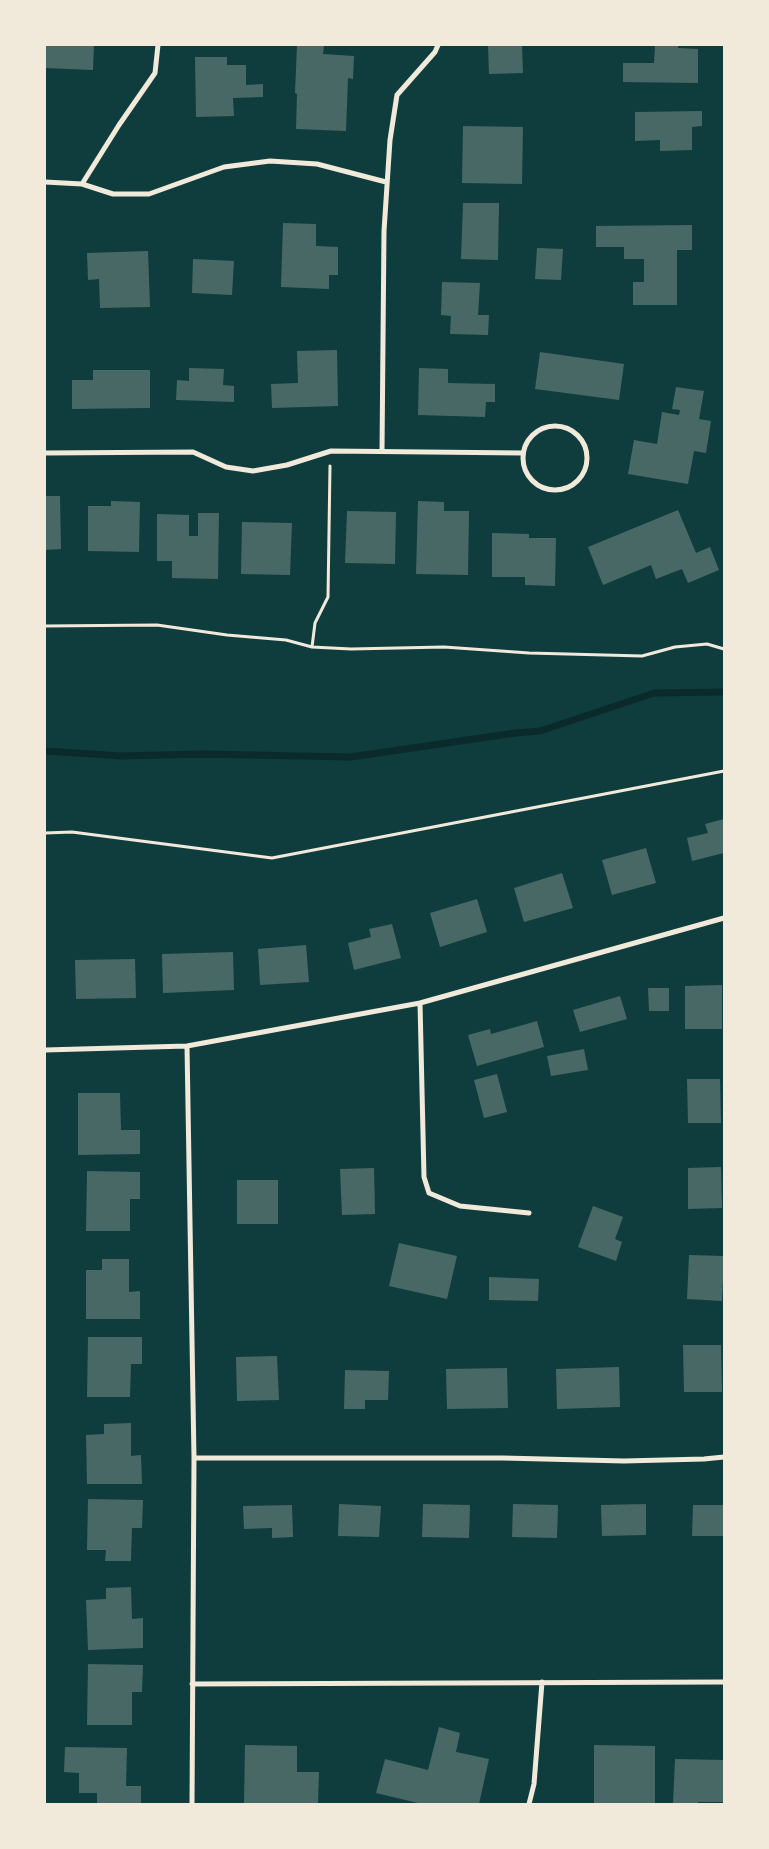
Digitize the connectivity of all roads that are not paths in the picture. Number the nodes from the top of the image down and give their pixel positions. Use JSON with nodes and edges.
{"nodes":[{"id":1,"x":158,"y":45,"type":"edge"},
{"id":2,"x":438,"y":45,"type":"edge"},
{"id":3,"x":45,"y":182,"type":"edge"},
{"id":4,"x":386,"y":182,"type":"junction"},
{"id":5,"x":82,"y":184,"type":"junction"},
{"id":6,"x":382,"y":451,"type":"junction"},
{"id":7,"x":45,"y":452,"type":"edge"},
{"id":8,"x":522,"y":453,"type":"junction"},
{"id":9,"x":724,"y":918,"type":"edge"},
{"id":10,"x":420,"y":1003,"type":"junction"},
{"id":11,"x":187,"y":1046,"type":"junction"},
{"id":12,"x":45,"y":1050,"type":"edge"},
{"id":13,"x":529,"y":1213,"type":"dead end"},
{"id":14,"x":724,"y":1457,"type":"edge"},
{"id":15,"x":194,"y":1458,"type":"junction"},
{"id":16,"x":542,"y":1682,"type":"junction"},
{"id":17,"x":724,"y":1682,"type":"edge"},
{"id":18,"x":192,"y":1684,"type":"junction"},
{"id":19,"x":192,"y":1804,"type":"edge"},
{"id":20,"x":529,"y":1804,"type":"edge"}],
"edges":[{"from":1,"to":5,"type":"street"},
{"from":2,"to":4,"type":"street"},
{"from":3,"to":5,"type":"street"},
{"from":4,"to":5,"type":"street"},
{"from":4,"to":6,"type":"street"},
{"from":6,"to":7,"type":"street"},
{"from":6,"to":8,"type":"street"},
{"from":8,"to":8,"type":"street"},
{"from":9,"to":10,"type":"street"},
{"from":10,"to":11,"type":"street"},
{"from":10,"to":13,"type":"street"},
{"from":11,"to":12,"type":"street"},
{"from":11,"to":15,"type":"street"},
{"from":14,"to":15,"type":"street"},
{"from":15,"to":18,"type":"street"},
{"from":16,"to":17,"type":"street"},
{"from":16,"to":18,"type":"street"},
{"from":16,"to":20,"type":"street"},
{"from":18,"to":19,"type":"street"}]}
